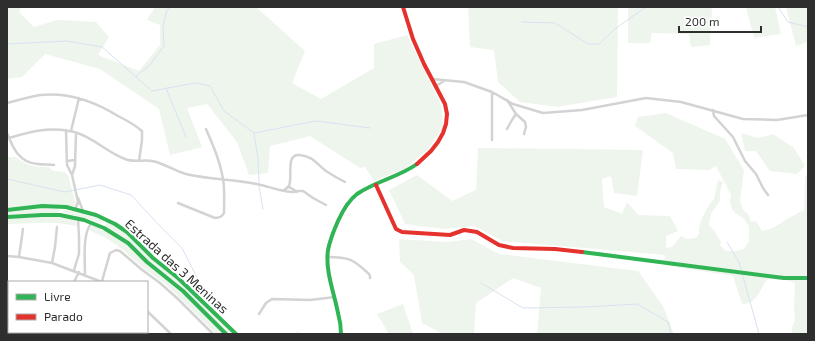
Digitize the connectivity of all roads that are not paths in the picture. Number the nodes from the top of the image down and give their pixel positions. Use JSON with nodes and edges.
{"nodes":[{"id":1,"x":403,"y":7,"type":"edge"},
{"id":2,"x":432,"y":79,"type":"junction"},
{"id":3,"x":445,"y":80,"type":"junction"},
{"id":4,"x":436,"y":86,"type":"junction"},
{"id":5,"x":492,"y":92,"type":"junction"},
{"id":6,"x":79,"y":98,"type":"junction"},
{"id":7,"x":507,"y":100,"type":"junction"},
{"id":8,"x":7,"y":103,"type":"edge"},
{"id":9,"x":713,"y":110,"type":"junction"},
{"id":10,"x":516,"y":114,"type":"junction"},
{"id":11,"x":808,"y":115,"type":"edge"},
{"id":12,"x":206,"y":129,"type":"dead end"},
{"id":13,"x":508,"y":129,"type":"dead end"},
{"id":14,"x":66,"y":130,"type":"junction"},
{"id":15,"x":71,"y":131,"type":"junction"},
{"id":16,"x":7,"y":133,"type":"edge"},
{"id":17,"x":76,"y":133,"type":"junction"},
{"id":18,"x":524,"y":134,"type":"dead end"},
{"id":19,"x":9,"y":138,"type":"junction"},
{"id":20,"x":492,"y":140,"type":"dead end"},
{"id":21,"x":75,"y":160,"type":"junction"},
{"id":22,"x":67,"y":161,"type":"junction"},
{"id":23,"x":139,"y":161,"type":"junction"},
{"id":24,"x":54,"y":164,"type":"dead end"},
{"id":25,"x":72,"y":175,"type":"junction"},
{"id":26,"x":223,"y":180,"type":"junction"},
{"id":27,"x":345,"y":182,"type":"dead end"},
{"id":28,"x":376,"y":185,"type":"junction"},
{"id":29,"x":288,"y":187,"type":"junction"},
{"id":30,"x":284,"y":191,"type":"junction"},
{"id":31,"x":300,"y":191,"type":"junction"},
{"id":32,"x":768,"y":195,"type":"dead end"},
{"id":33,"x":77,"y":196,"type":"junction"},
{"id":34,"x":178,"y":203,"type":"dead end"},
{"id":35,"x":326,"y":205,"type":"dead end"},
{"id":36,"x":66,"y":207,"type":"junction"},
{"id":37,"x":74,"y":208,"type":"junction"},
{"id":38,"x":7,"y":210,"type":"edge"},
{"id":39,"x":83,"y":211,"type":"junction"},
{"id":40,"x":62,"y":216,"type":"junction"},
{"id":41,"x":7,"y":217,"type":"edge"},
{"id":42,"x":78,"y":218,"type":"junction"},
{"id":43,"x":103,"y":218,"type":"junction"},
{"id":44,"x":93,"y":223,"type":"junction"},
{"id":45,"x":100,"y":226,"type":"junction"},
{"id":46,"x":56,"y":227,"type":"dead end"},
{"id":47,"x":23,"y":229,"type":"dead end"},
{"id":48,"x":79,"y":237,"type":"junction"},
{"id":49,"x":86,"y":238,"type":"junction"},
{"id":50,"x":7,"y":256,"type":"edge"},
{"id":51,"x":327,"y":256,"type":"junction"},
{"id":52,"x":19,"y":257,"type":"junction"},
{"id":53,"x":52,"y":263,"type":"junction"},
{"id":54,"x":74,"y":270,"type":"junction"},
{"id":55,"x":78,"y":272,"type":"junction"},
{"id":56,"x":85,"y":275,"type":"junction"},
{"id":57,"x":370,"y":278,"type":"dead end"},
{"id":58,"x":808,"y":278,"type":"edge"},
{"id":59,"x":74,"y":281,"type":"edge"},
{"id":60,"x":100,"y":281,"type":"edge"},
{"id":61,"x":103,"y":281,"type":"edge"},
{"id":62,"x":335,"y":297,"type":"junction"},
{"id":63,"x":148,"y":312,"type":"edge"},
{"id":64,"x":258,"y":314,"type":"dead end"},
{"id":65,"x":171,"y":334,"type":"edge"},
{"id":66,"x":212,"y":334,"type":"edge"},
{"id":67,"x":226,"y":334,"type":"edge"},
{"id":68,"x":236,"y":334,"type":"edge"},
{"id":69,"x":341,"y":334,"type":"edge"}],
"edges":[{"from":1,"to":2,"type":"main road"},
{"from":2,"to":3,"type":"street"},
{"from":2,"to":4,"type":"main road"},
{"from":3,"to":4,"type":"street"},
{"from":3,"to":5,"type":"street"},
{"from":4,"to":28,"type":"main road"},
{"from":5,"to":7,"type":"street"},
{"from":5,"to":20,"type":"street"},
{"from":6,"to":8,"type":"street"},
{"from":6,"to":15,"type":"street"},
{"from":6,"to":23,"type":"street"},
{"from":7,"to":9,"type":"street"},
{"from":7,"to":10,"type":"street"},
{"from":9,"to":11,"type":"street"},
{"from":9,"to":32,"type":"street"},
{"from":10,"to":13,"type":"street"},
{"from":10,"to":18,"type":"street"},
{"from":12,"to":26,"type":"street"},
{"from":14,"to":15,"type":"street"},
{"from":14,"to":19,"type":"street"},
{"from":14,"to":22,"type":"street"},
{"from":15,"to":17,"type":"street"},
{"from":16,"to":19,"type":"street"},
{"from":17,"to":21,"type":"street"},
{"from":17,"to":23,"type":"street"},
{"from":19,"to":24,"type":"street"},
{"from":21,"to":22,"type":"street"},
{"from":21,"to":25,"type":"street"},
{"from":22,"to":25,"type":"street"},
{"from":23,"to":26,"type":"street"},
{"from":25,"to":33,"type":"street"},
{"from":26,"to":30,"type":"street"},
{"from":26,"to":34,"type":"street"},
{"from":27,"to":29,"type":"street"},
{"from":28,"to":51,"type":"main road"},
{"from":28,"to":58,"type":"main road"},
{"from":29,"to":30,"type":"street"},
{"from":29,"to":31,"type":"street"},
{"from":30,"to":31,"type":"street"},
{"from":31,"to":35,"type":"street"},
{"from":33,"to":37,"type":"street"},
{"from":33,"to":39,"type":"street"},
{"from":36,"to":37,"type":"main road","name":"Estrada das 3 Meninas"},
{"from":36,"to":38,"type":"main road","name":"Estrada das 3 Meninas"},
{"from":36,"to":40,"type":"main road"},
{"from":37,"to":39,"type":"main road","name":"Estrada das 3 Meninas"},
{"from":39,"to":43,"type":"main road","name":"Estrada das 3 Meninas"},
{"from":40,"to":41,"type":"main road","name":"Estrada das 3 Meninas"},
{"from":40,"to":42,"type":"main road","name":"Estrada das 3 Meninas"},
{"from":42,"to":44,"type":"main road","name":"Estrada das 3 Meninas"},
{"from":42,"to":48,"type":"street"},
{"from":43,"to":45,"type":"main road"},
{"from":43,"to":68,"type":"main road","name":"Estrada das 3 Meninas"},
{"from":44,"to":45,"type":"main road","name":"Estrada das 3 Meninas"},
{"from":44,"to":49,"type":"street"},
{"from":45,"to":67,"type":"main road","name":"Estrada das 3 Meninas"},
{"from":46,"to":53,"type":"street"},
{"from":47,"to":52,"type":"street"},
{"from":48,"to":49,"type":"street"},
{"from":48,"to":54,"type":"street"},
{"from":49,"to":56,"type":"street"},
{"from":50,"to":52,"type":"street"},
{"from":51,"to":57,"type":"street"},
{"from":51,"to":62,"type":"main road"},
{"from":52,"to":53,"type":"street"},
{"from":53,"to":54,"type":"street"},
{"from":54,"to":55,"type":"street"},
{"from":55,"to":56,"type":"street"},
{"from":55,"to":59,"type":"street"},
{"from":56,"to":60,"type":"street"},
{"from":61,"to":66,"type":"street"},
{"from":62,"to":64,"type":"street"},
{"from":62,"to":69,"type":"main road"},
{"from":63,"to":65,"type":"street"}]}
